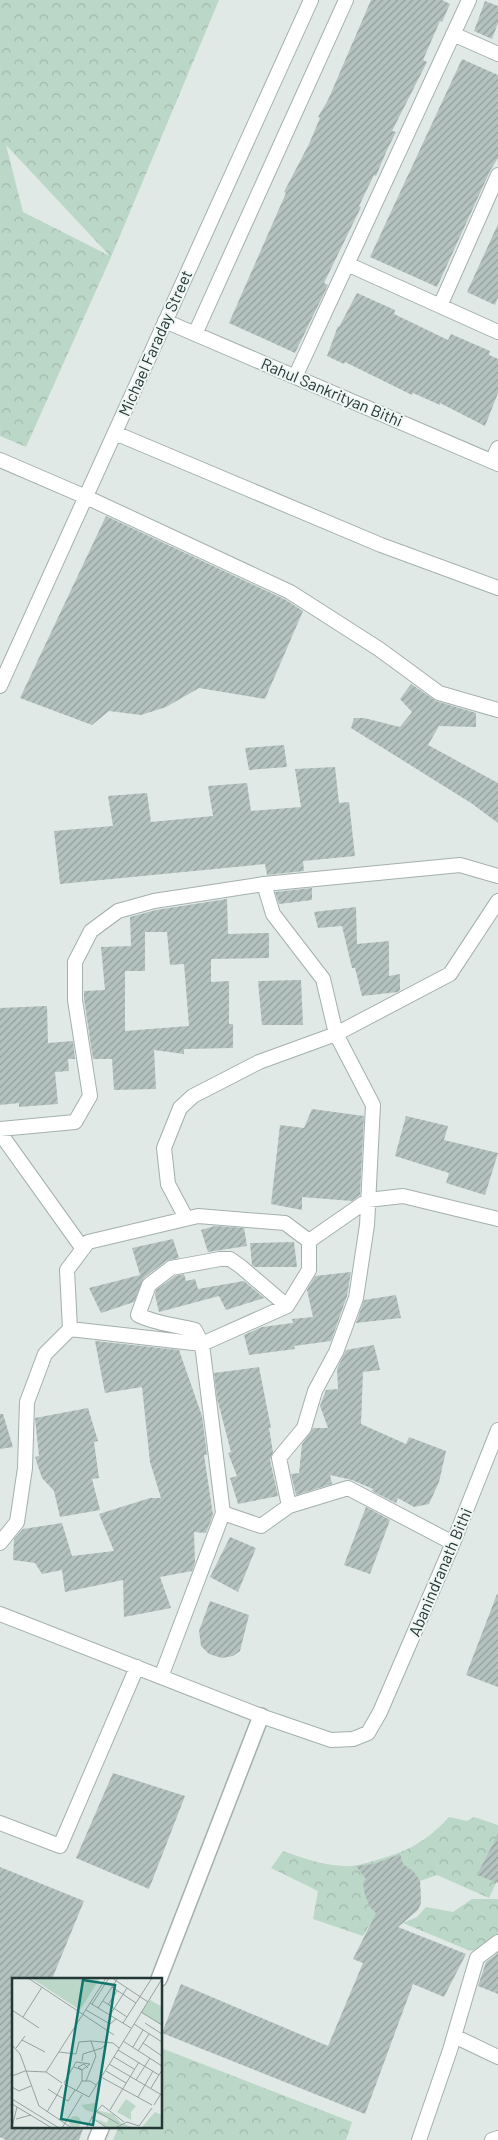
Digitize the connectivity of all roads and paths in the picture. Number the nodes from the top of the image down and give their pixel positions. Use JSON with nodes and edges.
{"nodes":[{"id":1,"x":311,"y":0,"type":"edge"},
{"id":2,"x":346,"y":0,"type":"edge"},
{"id":3,"x":469,"y":0,"type":"edge"},
{"id":4,"x":453,"y":34,"type":"junction"},
{"id":5,"x":498,"y":54,"type":"edge"},
{"id":6,"x":498,"y":175,"type":"edge"},
{"id":7,"x":347,"y":264,"type":"junction"},
{"id":8,"x":440,"y":306,"type":"junction"},
{"id":9,"x":165,"y":321,"type":"junction"},
{"id":10,"x":498,"y":332,"type":"edge"},
{"id":11,"x":195,"y":334,"type":"junction"},
{"id":12,"x":295,"y":376,"type":"junction"},
{"id":13,"x":114,"y":433,"type":"junction"},
{"id":14,"x":498,"y":448,"type":"edge"},
{"id":15,"x":0,"y":460,"type":"edge"},
{"id":16,"x":495,"y":463,"type":"edge"},
{"id":17,"x":86,"y":497,"type":"junction"},
{"id":18,"x":498,"y":588,"type":"edge"},
{"id":19,"x":0,"y":686,"type":"edge"},
{"id":20,"x":498,"y":710,"type":"edge"},
{"id":21,"x":498,"y":876,"type":"edge"},
{"id":22,"x":264,"y":884,"type":"junction"},
{"id":23,"x":498,"y":901,"type":"edge"},
{"id":24,"x":336,"y":1034,"type":"junction"},
{"id":25,"x":0,"y":1129,"type":"edge"},
{"id":26,"x":0,"y":1133,"type":"edge"},
{"id":27,"x":368,"y":1200,"type":"junction"},
{"id":28,"x":186,"y":1218,"type":"junction"},
{"id":29,"x":498,"y":1219,"type":"edge"},
{"id":30,"x":309,"y":1241,"type":"junction"},
{"id":31,"x":83,"y":1249,"type":"junction"},
{"id":32,"x":286,"y":1306,"type":"junction"},
{"id":33,"x":70,"y":1329,"type":"junction"},
{"id":34,"x":202,"y":1344,"type":"junction"},
{"id":35,"x":498,"y":1430,"type":"edge"},
{"id":36,"x":289,"y":1506,"type":"junction"},
{"id":37,"x":223,"y":1513,"type":"junction"},
{"id":38,"x":0,"y":1543,"type":"edge"},
{"id":39,"x":453,"y":1543,"type":"junction"},
{"id":40,"x":0,"y":1614,"type":"edge"},
{"id":41,"x":137,"y":1667,"type":"junction"},
{"id":42,"x":161,"y":1676,"type":"junction"},
{"id":43,"x":261,"y":1716,"type":"junction"},
{"id":44,"x":0,"y":1822,"type":"edge"},
{"id":45,"x":498,"y":1942,"type":"edge"},
{"id":46,"x":159,"y":1978,"type":"edge"},
{"id":47,"x":454,"y":2036,"type":"junction"},
{"id":48,"x":498,"y":2057,"type":"edge"},
{"id":49,"x":101,"y":2128,"type":"edge"},
{"id":50,"x":498,"y":2138,"type":"edge"},
{"id":51,"x":96,"y":2140,"type":"edge"},
{"id":52,"x":419,"y":2140,"type":"edge"},
{"id":53,"x":492,"y":2140,"type":"edge"}],
"edges":[{"from":1,"to":9,"type":"street","name":"Michael Faraday Street"},
{"from":2,"to":11,"type":"street"},
{"from":3,"to":4,"type":"street"},
{"from":4,"to":5,"type":"street"},
{"from":4,"to":7,"type":"street"},
{"from":6,"to":8,"type":"street"},
{"from":7,"to":8,"type":"street"},
{"from":7,"to":12,"type":"street"},
{"from":8,"to":10,"type":"street"},
{"from":9,"to":11,"type":"street","name":"Rahul Sankrityan Bithi"},
{"from":9,"to":13,"type":"street","name":"Michael Faraday Street"},
{"from":11,"to":12,"type":"street","name":"Rahul Sankrityan Bithi"},
{"from":12,"to":16,"type":"street","name":"Rahul Sankrityan Bithi"},
{"from":13,"to":17,"type":"street","name":"Michael Faraday Street"},
{"from":13,"to":18,"type":"street"},
{"from":14,"to":16,"type":"street"},
{"from":15,"to":17,"type":"street"},
{"from":17,"to":19,"type":"street","name":"Michael Faraday Street"},
{"from":17,"to":20,"type":"street"},
{"from":21,"to":22,"type":"street"},
{"from":22,"to":24,"type":"street"},
{"from":22,"to":25,"type":"street"},
{"from":23,"to":24,"type":"street"},
{"from":24,"to":27,"type":"street"},
{"from":24,"to":28,"type":"street"},
{"from":26,"to":31,"type":"street"},
{"from":27,"to":29,"type":"street"},
{"from":27,"to":30,"type":"street"},
{"from":27,"to":36,"type":"street"},
{"from":28,"to":30,"type":"street"},
{"from":28,"to":31,"type":"street"},
{"from":30,"to":32,"type":"street"},
{"from":31,"to":33,"type":"street"},
{"from":32,"to":34,"type":"street"},
{"from":32,"to":34,"type":"street"},
{"from":33,"to":34,"type":"street"},
{"from":33,"to":38,"type":"street"},
{"from":34,"to":37,"type":"street"},
{"from":35,"to":39,"type":"street","name":"Abanindranath Bithi"},
{"from":36,"to":37,"type":"street"},
{"from":36,"to":39,"type":"street"},
{"from":37,"to":42,"type":"street"},
{"from":39,"to":43,"type":"street","name":"Abanindranath Bithi"},
{"from":40,"to":41,"type":"street","name":"Abanindranath Bithi"},
{"from":41,"to":42,"type":"street","name":"Abanindranath Bithi"},
{"from":41,"to":44,"type":"street"},
{"from":42,"to":43,"type":"street","name":"Abanindranath Bithi"},
{"from":43,"to":46,"type":"street"},
{"from":45,"to":47,"type":"street"},
{"from":47,"to":48,"type":"street"},
{"from":47,"to":52,"type":"street"},
{"from":49,"to":51,"type":"street"},
{"from":50,"to":53,"type":"street"}]}
